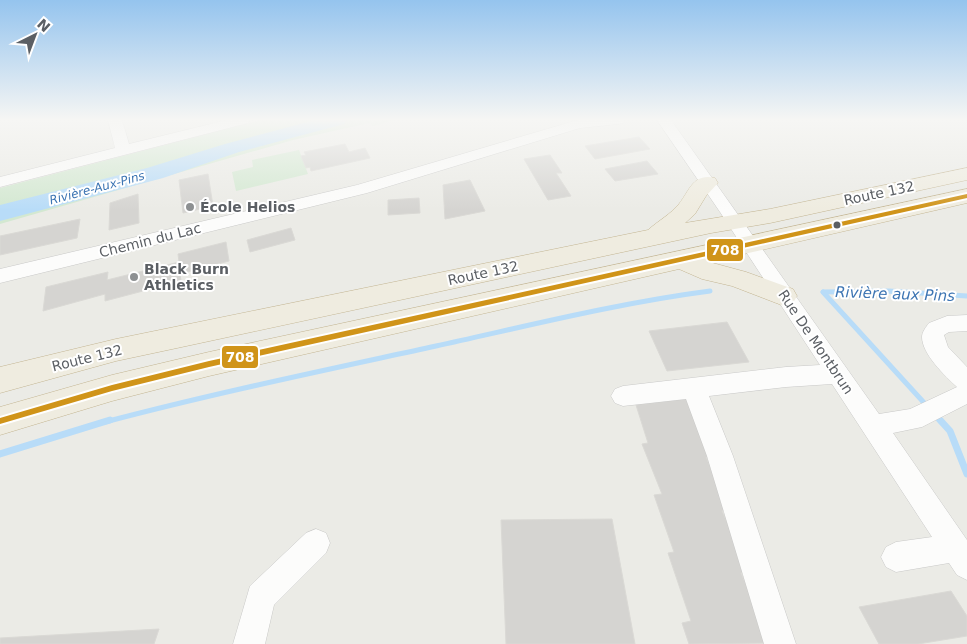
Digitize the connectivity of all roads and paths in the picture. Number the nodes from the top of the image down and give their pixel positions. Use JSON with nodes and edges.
{"nodes":[{"id":1,"x":123,"y":150,"type":"edge"},
{"id":2,"x":492,"y":150,"type":"edge"},
{"id":3,"x":685,"y":150,"type":"edge"},
{"id":4,"x":967,"y":174,"type":"edge"},
{"id":5,"x":0,"y":182,"type":"edge"},
{"id":6,"x":707,"y":183,"type":"junction"},
{"id":7,"x":967,"y":196,"type":"edge"},
{"id":8,"x":736,"y":222,"type":"junction"},
{"id":9,"x":656,"y":236,"type":"junction"},
{"id":10,"x":750,"y":244,"type":"junction"},
{"id":11,"x":680,"y":260,"type":"junction"},
{"id":12,"x":0,"y":276,"type":"edge"},
{"id":13,"x":784,"y":296,"type":"junction"},
{"id":14,"x":967,"y":322,"type":"edge"},
{"id":15,"x":837,"y":374,"type":"junction"},
{"id":16,"x":0,"y":380,"type":"edge"},
{"id":17,"x":967,"y":382,"type":"edge"},
{"id":18,"x":694,"y":388,"type":"junction"},
{"id":19,"x":967,"y":393,"type":"edge"},
{"id":20,"x":624,"y":396,"type":"dead end"},
{"id":21,"x":0,"y":422,"type":"edge"},
{"id":22,"x":872,"y":426,"type":"junction"},
{"id":23,"x":316,"y":543,"type":"dead end"},
{"id":24,"x":961,"y":556,"type":"edge"},
{"id":25,"x":896,"y":557,"type":"dead end"},
{"id":26,"x":250,"y":644,"type":"edge"},
{"id":27,"x":780,"y":644,"type":"edge"}],
"edges":[{"from":1,"to":5,"type":"street"},
{"from":2,"to":12,"type":"street","name":"Chemin du Lac"},
{"from":3,"to":6,"type":"street","name":"Rue De Montbrun"},
{"from":4,"to":8,"type":"highway","name":"Route 132"},
{"from":6,"to":8,"type":"street","name":"Rue De Montbrun"},
{"from":6,"to":9,"type":"highway"},
{"from":7,"to":10,"type":"highway","name":"Route 132"},
{"from":8,"to":9,"type":"highway","name":"Route 132"},
{"from":8,"to":10,"type":"street","name":"Rue De Montbrun"},
{"from":9,"to":16,"type":"highway","name":"Route 132"},
{"from":10,"to":11,"type":"highway","name":"Route 132"},
{"from":10,"to":13,"type":"street","name":"Rue De Montbrun"},
{"from":11,"to":13,"type":"highway"},
{"from":11,"to":21,"type":"highway","name":"Route 132"},
{"from":13,"to":15,"type":"street","name":"Rue De Montbrun"},
{"from":14,"to":17,"type":"street"},
{"from":15,"to":18,"type":"street"},
{"from":15,"to":22,"type":"street","name":"Rue De Montbrun"},
{"from":18,"to":20,"type":"street"},
{"from":18,"to":27,"type":"street"},
{"from":19,"to":22,"type":"street"},
{"from":22,"to":24,"type":"street","name":"Rue De Montbrun"},
{"from":23,"to":26,"type":"street"},
{"from":24,"to":25,"type":"street"}]}
